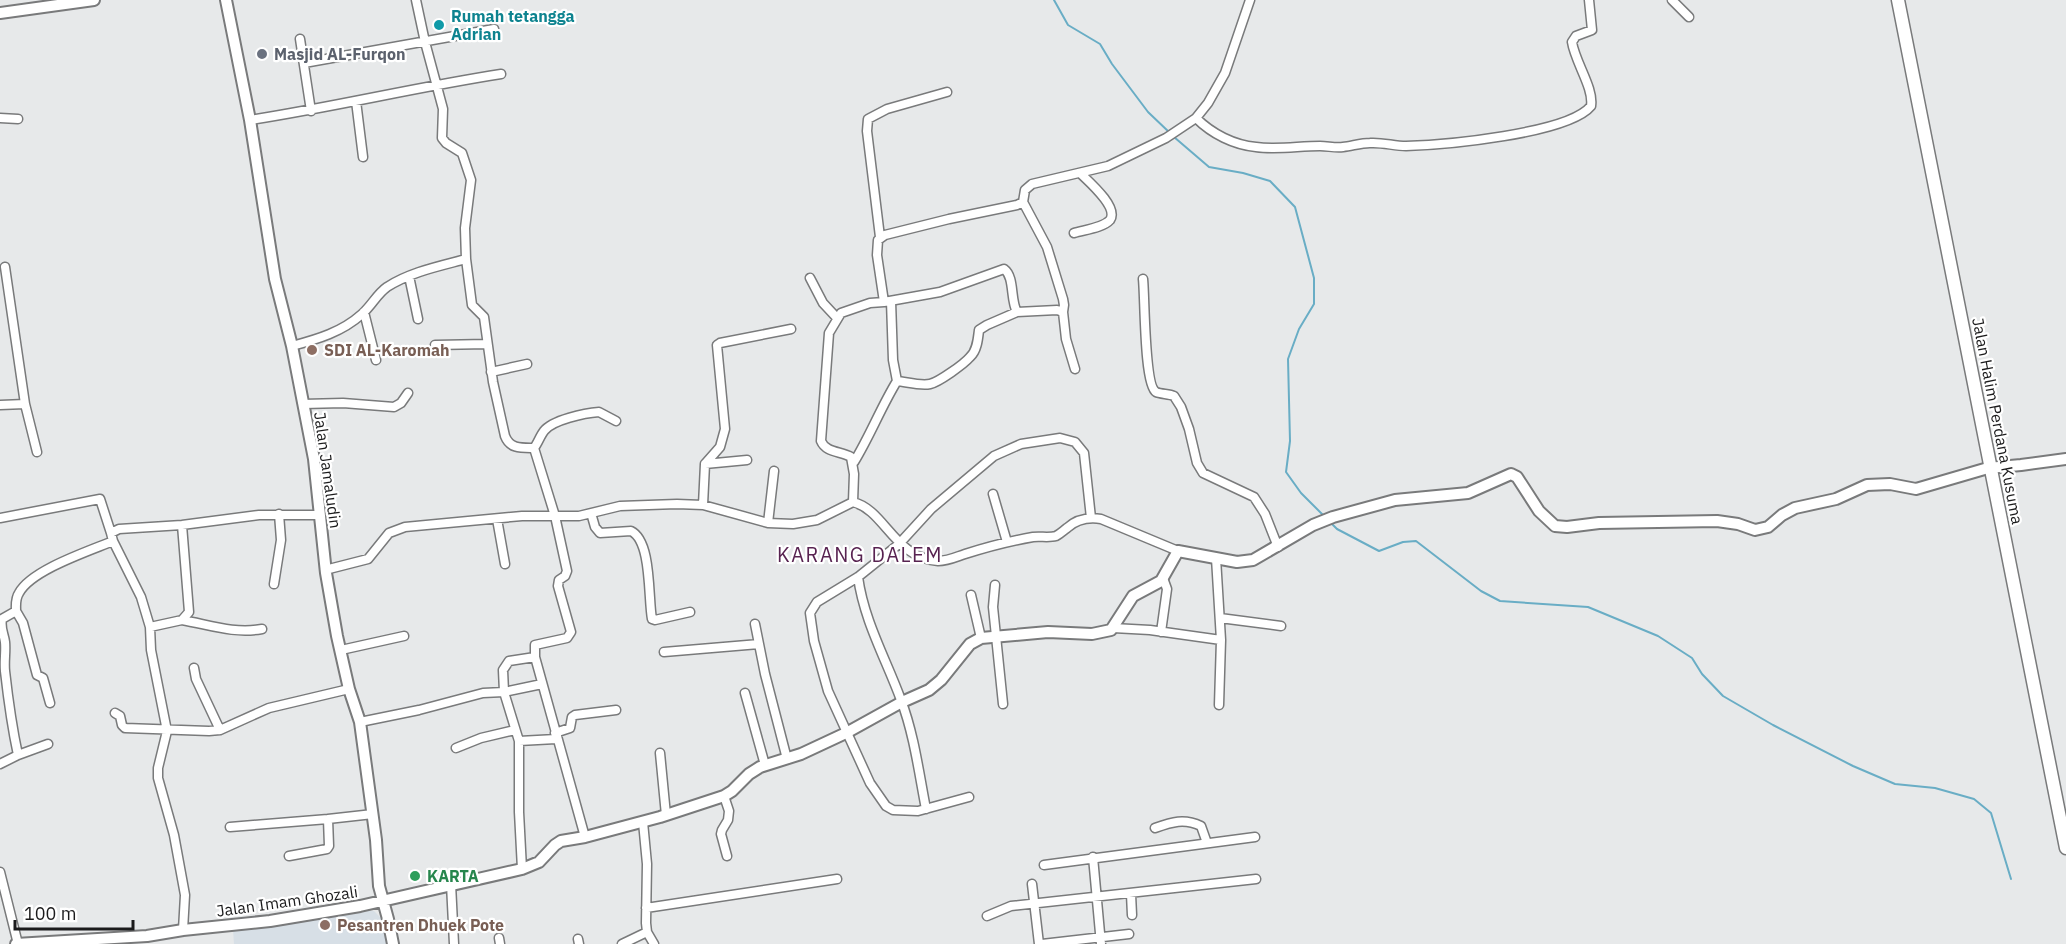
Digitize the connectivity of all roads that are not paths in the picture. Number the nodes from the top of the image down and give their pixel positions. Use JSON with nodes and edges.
{"nodes":[{"id":1,"x":94,"y":0,"type":"edge"},
{"id":2,"x":226,"y":0,"type":"edge"},
{"id":3,"x":416,"y":0,"type":"edge"},
{"id":4,"x":1250,"y":0,"type":"edge"},
{"id":5,"x":1589,"y":0,"type":"edge"},
{"id":6,"x":1672,"y":0,"type":"edge"},
{"id":7,"x":1898,"y":0,"type":"edge"},
{"id":8,"x":0,"y":13,"type":"edge"},
{"id":9,"x":1689,"y":17,"type":"dead end"},
{"id":10,"x":494,"y":29,"type":"dead end"},
{"id":11,"x":300,"y":39,"type":"dead end"},
{"id":12,"x":425,"y":42,"type":"junction"},
{"id":13,"x":304,"y":63,"type":"junction"},
{"id":14,"x":501,"y":74,"type":"dead end"},
{"id":15,"x":437,"y":84,"type":"junction"},
{"id":16,"x":947,"y":92,"type":"dead end"},
{"id":17,"x":356,"y":101,"type":"junction"},
{"id":18,"x":311,"y":111,"type":"junction"},
{"id":19,"x":0,"y":118,"type":"edge"},
{"id":20,"x":1196,"y":118,"type":"junction"},
{"id":21,"x":18,"y":119,"type":"dead end"},
{"id":22,"x":250,"y":120,"type":"junction"},
{"id":23,"x":363,"y":157,"type":"dead end"},
{"id":24,"x":1080,"y":173,"type":"junction"},
{"id":25,"x":1023,"y":202,"type":"junction"},
{"id":26,"x":1074,"y":233,"type":"dead end"},
{"id":27,"x":880,"y":237,"type":"junction"},
{"id":28,"x":466,"y":259,"type":"junction"},
{"id":29,"x":5,"y":267,"type":"dead end"},
{"id":30,"x":409,"y":276,"type":"junction"},
{"id":31,"x":810,"y":278,"type":"dead end"},
{"id":32,"x":1143,"y":279,"type":"dead end"},
{"id":33,"x":887,"y":301,"type":"junction"},
{"id":34,"x":364,"y":312,"type":"junction"},
{"id":35,"x":1017,"y":312,"type":"junction"},
{"id":36,"x":1063,"y":312,"type":"junction"},
{"id":37,"x":837,"y":318,"type":"junction"},
{"id":38,"x":418,"y":319,"type":"dead end"},
{"id":39,"x":791,"y":329,"type":"dead end"},
{"id":40,"x":487,"y":344,"type":"junction"},
{"id":41,"x":435,"y":345,"type":"dead end"},
{"id":42,"x":292,"y":346,"type":"junction"},
{"id":43,"x":376,"y":360,"type":"dead end"},
{"id":44,"x":527,"y":364,"type":"dead end"},
{"id":45,"x":1075,"y":369,"type":"dead end"},
{"id":46,"x":491,"y":372,"type":"junction"},
{"id":47,"x":897,"y":381,"type":"junction"},
{"id":48,"x":408,"y":393,"type":"dead end"},
{"id":49,"x":25,"y":404,"type":"junction"},
{"id":50,"x":303,"y":404,"type":"junction"},
{"id":51,"x":0,"y":405,"type":"edge"},
{"id":52,"x":616,"y":422,"type":"dead end"},
{"id":53,"x":534,"y":448,"type":"junction"},
{"id":54,"x":37,"y":452,"type":"dead end"},
{"id":55,"x":2066,"y":459,"type":"edge"},
{"id":56,"x":747,"y":460,"type":"dead end"},
{"id":57,"x":854,"y":462,"type":"junction"},
{"id":58,"x":705,"y":464,"type":"junction"},
{"id":59,"x":1990,"y":467,"type":"junction"},
{"id":60,"x":774,"y":471,"type":"dead end"},
{"id":61,"x":993,"y":494,"type":"dead end"},
{"id":62,"x":853,"y":502,"type":"junction"},
{"id":63,"x":703,"y":505,"type":"junction"},
{"id":64,"x":591,"y":513,"type":"junction"},
{"id":65,"x":279,"y":514,"type":"junction"},
{"id":66,"x":320,"y":515,"type":"junction"},
{"id":67,"x":555,"y":516,"type":"junction"},
{"id":68,"x":0,"y":518,"type":"edge"},
{"id":69,"x":1091,"y":518,"type":"junction"},
{"id":70,"x":497,"y":519,"type":"junction"},
{"id":71,"x":768,"y":522,"type":"junction"},
{"id":72,"x":182,"y":525,"type":"junction"},
{"id":73,"x":112,"y":537,"type":"junction"},
{"id":74,"x":1007,"y":542,"type":"junction"},
{"id":75,"x":899,"y":544,"type":"junction"},
{"id":76,"x":1278,"y":548,"type":"junction"},
{"id":77,"x":1178,"y":551,"type":"junction"},
{"id":78,"x":1216,"y":558,"type":"junction"},
{"id":79,"x":505,"y":564,"type":"dead end"},
{"id":80,"x":325,"y":570,"type":"junction"},
{"id":81,"x":858,"y":577,"type":"junction"},
{"id":82,"x":1163,"y":578,"type":"junction"},
{"id":83,"x":274,"y":584,"type":"dead end"},
{"id":84,"x":995,"y":585,"type":"dead end"},
{"id":85,"x":971,"y":595,"type":"dead end"},
{"id":86,"x":16,"y":612,"type":"junction"},
{"id":87,"x":690,"y":612,"type":"dead end"},
{"id":88,"x":1220,"y":618,"type":"junction"},
{"id":89,"x":1,"y":620,"type":"edge"},
{"id":90,"x":182,"y":620,"type":"junction"},
{"id":91,"x":755,"y":624,"type":"dead end"},
{"id":92,"x":1281,"y":626,"type":"dead end"},
{"id":93,"x":150,"y":627,"type":"junction"},
{"id":94,"x":1113,"y":628,"type":"junction"},
{"id":95,"x":262,"y":629,"type":"dead end"},
{"id":96,"x":1161,"y":632,"type":"junction"},
{"id":97,"x":405,"y":636,"type":"dead end"},
{"id":98,"x":996,"y":637,"type":"junction"},
{"id":99,"x":981,"y":638,"type":"junction"},
{"id":100,"x":1221,"y":640,"type":"junction"},
{"id":101,"x":759,"y":644,"type":"junction"},
{"id":102,"x":341,"y":650,"type":"junction"},
{"id":103,"x":664,"y":652,"type":"dead end"},
{"id":104,"x":535,"y":657,"type":"junction"},
{"id":105,"x":194,"y":668,"type":"dead end"},
{"id":106,"x":4,"y":684,"type":"edge"},
{"id":107,"x":542,"y":684,"type":"junction"},
{"id":108,"x":349,"y":689,"type":"junction"},
{"id":109,"x":504,"y":692,"type":"junction"},
{"id":110,"x":745,"y":693,"type":"dead end"},
{"id":111,"x":902,"y":702,"type":"junction"},
{"id":112,"x":50,"y":703,"type":"dead end"},
{"id":113,"x":1003,"y":704,"type":"dead end"},
{"id":114,"x":1219,"y":705,"type":"dead end"},
{"id":115,"x":616,"y":710,"type":"dead end"},
{"id":116,"x":115,"y":713,"type":"dead end"},
{"id":117,"x":360,"y":722,"type":"junction"},
{"id":118,"x":220,"y":730,"type":"junction"},
{"id":119,"x":515,"y":730,"type":"junction"},
{"id":120,"x":167,"y":731,"type":"junction"},
{"id":121,"x":846,"y":733,"type":"junction"},
{"id":122,"x":556,"y":736,"type":"junction"},
{"id":123,"x":519,"y":741,"type":"junction"},
{"id":124,"x":48,"y":744,"type":"dead end"},
{"id":125,"x":456,"y":748,"type":"dead end"},
{"id":126,"x":660,"y":753,"type":"dead end"},
{"id":127,"x":18,"y":754,"type":"junction"},
{"id":128,"x":787,"y":759,"type":"junction"},
{"id":129,"x":0,"y":764,"type":"edge"},
{"id":130,"x":765,"y":765,"type":"junction"},
{"id":131,"x":724,"y":796,"type":"junction"},
{"id":132,"x":969,"y":797,"type":"dead end"},
{"id":133,"x":926,"y":809,"type":"junction"},
{"id":134,"x":372,"y":813,"type":"junction"},
{"id":135,"x":666,"y":815,"type":"junction"},
{"id":136,"x":328,"y":819,"type":"junction"},
{"id":137,"x":643,"y":822,"type":"junction"},
{"id":138,"x":230,"y":828,"type":"dead end"},
{"id":139,"x":1155,"y":828,"type":"dead end"},
{"id":140,"x":585,"y":837,"type":"junction"},
{"id":141,"x":1255,"y":837,"type":"dead end"},
{"id":142,"x":1207,"y":843,"type":"junction"},
{"id":143,"x":2066,"y":848,"type":"edge"},
{"id":144,"x":289,"y":856,"type":"dead end"},
{"id":145,"x":727,"y":856,"type":"dead end"},
{"id":146,"x":1093,"y":857,"type":"junction"},
{"id":147,"x":1044,"y":865,"type":"dead end"},
{"id":148,"x":522,"y":869,"type":"junction"},
{"id":149,"x":0,"y":872,"type":"edge"},
{"id":150,"x":837,"y":879,"type":"dead end"},
{"id":151,"x":1256,"y":879,"type":"dead end"},
{"id":152,"x":1032,"y":884,"type":"dead end"},
{"id":153,"x":451,"y":885,"type":"junction"},
{"id":154,"x":1131,"y":894,"type":"junction"},
{"id":155,"x":1097,"y":897,"type":"junction"},
{"id":156,"x":383,"y":901,"type":"junction"},
{"id":157,"x":1034,"y":905,"type":"junction"},
{"id":158,"x":646,"y":908,"type":"junction"},
{"id":159,"x":1132,"y":915,"type":"dead end"},
{"id":160,"x":987,"y":916,"type":"dead end"},
{"id":161,"x":183,"y":930,"type":"junction"},
{"id":162,"x":647,"y":932,"type":"junction"},
{"id":163,"x":1129,"y":934,"type":"dead end"},
{"id":164,"x":147,"y":940,"type":"edge"},
{"id":165,"x":1101,"y":940,"type":"edge"},
{"id":166,"x":17,"y":944,"type":"edge"},
{"id":167,"x":393,"y":944,"type":"edge"},
{"id":168,"x":454,"y":944,"type":"edge"},
{"id":169,"x":622,"y":944,"type":"edge"},
{"id":170,"x":654,"y":944,"type":"edge"},
{"id":171,"x":1041,"y":944,"type":"edge"}],
"edges":[{"from":1,"to":8,"type":"street"},
{"from":2,"to":22,"type":"street","name":"Jalan Jamaludin"},
{"from":3,"to":12,"type":"street"},
{"from":4,"to":20,"type":"street"},
{"from":5,"to":20,"type":"street"},
{"from":6,"to":9,"type":"street"},
{"from":7,"to":59,"type":"main road","name":"Jalan Halim Perdana Kusuma"},
{"from":10,"to":12,"type":"street"},
{"from":11,"to":13,"type":"street"},
{"from":12,"to":13,"type":"street"},
{"from":12,"to":15,"type":"street"},
{"from":13,"to":18,"type":"street"},
{"from":14,"to":15,"type":"street"},
{"from":15,"to":17,"type":"street"},
{"from":15,"to":28,"type":"street"},
{"from":16,"to":27,"type":"street"},
{"from":17,"to":18,"type":"street"},
{"from":17,"to":23,"type":"street"},
{"from":18,"to":22,"type":"street"},
{"from":19,"to":21,"type":"street"},
{"from":20,"to":24,"type":"street"},
{"from":22,"to":42,"type":"street","name":"Jalan Jamaludin"},
{"from":24,"to":25,"type":"street"},
{"from":24,"to":26,"type":"street"},
{"from":25,"to":27,"type":"street"},
{"from":25,"to":36,"type":"street"},
{"from":27,"to":33,"type":"street"},
{"from":28,"to":30,"type":"street"},
{"from":28,"to":40,"type":"street"},
{"from":29,"to":49,"type":"street"},
{"from":30,"to":34,"type":"street"},
{"from":30,"to":38,"type":"street"},
{"from":31,"to":37,"type":"street"},
{"from":32,"to":76,"type":"street"},
{"from":33,"to":35,"type":"street"},
{"from":33,"to":37,"type":"street"},
{"from":33,"to":47,"type":"street"},
{"from":34,"to":42,"type":"street"},
{"from":34,"to":43,"type":"street"},
{"from":35,"to":36,"type":"street"},
{"from":35,"to":47,"type":"street"},
{"from":36,"to":45,"type":"street"},
{"from":37,"to":57,"type":"street"},
{"from":39,"to":58,"type":"street"},
{"from":40,"to":41,"type":"street"},
{"from":40,"to":46,"type":"street"},
{"from":42,"to":50,"type":"street","name":"Jalan Jamaludin"},
{"from":44,"to":46,"type":"street"},
{"from":46,"to":53,"type":"street"},
{"from":47,"to":57,"type":"street"},
{"from":48,"to":50,"type":"street"},
{"from":49,"to":51,"type":"street"},
{"from":49,"to":54,"type":"street"},
{"from":50,"to":66,"type":"street","name":"Jalan Jamaludin"},
{"from":52,"to":53,"type":"street"},
{"from":53,"to":67,"type":"street"},
{"from":55,"to":59,"type":"street"},
{"from":56,"to":58,"type":"street"},
{"from":57,"to":62,"type":"street"},
{"from":58,"to":63,"type":"street"},
{"from":59,"to":76,"type":"street"},
{"from":59,"to":143,"type":"main road","name":"Jalan Halim Perdana Kusuma"},
{"from":60,"to":71,"type":"street"},
{"from":61,"to":74,"type":"street"},
{"from":62,"to":71,"type":"street"},
{"from":62,"to":75,"type":"street"},
{"from":63,"to":64,"type":"street"},
{"from":63,"to":71,"type":"street"},
{"from":64,"to":67,"type":"street"},
{"from":64,"to":87,"type":"street"},
{"from":65,"to":66,"type":"street"},
{"from":65,"to":72,"type":"street"},
{"from":65,"to":83,"type":"street"},
{"from":66,"to":80,"type":"street","name":"Jalan Jamaludin"},
{"from":67,"to":70,"type":"street"},
{"from":67,"to":104,"type":"street"},
{"from":68,"to":73,"type":"street"},
{"from":69,"to":74,"type":"street"},
{"from":69,"to":75,"type":"street"},
{"from":69,"to":77,"type":"street"},
{"from":70,"to":79,"type":"street"},
{"from":70,"to":80,"type":"street"},
{"from":72,"to":73,"type":"street"},
{"from":72,"to":90,"type":"street"},
{"from":73,"to":86,"type":"street"},
{"from":73,"to":93,"type":"street"},
{"from":74,"to":75,"type":"street"},
{"from":75,"to":81,"type":"street"},
{"from":76,"to":78,"type":"street"},
{"from":77,"to":78,"type":"street"},
{"from":77,"to":82,"type":"street"},
{"from":78,"to":88,"type":"street"},
{"from":80,"to":102,"type":"street","name":"Jalan Jamaludin"},
{"from":81,"to":111,"type":"street"},
{"from":81,"to":121,"type":"street"},
{"from":82,"to":94,"type":"street"},
{"from":82,"to":96,"type":"street"},
{"from":84,"to":98,"type":"street"},
{"from":85,"to":99,"type":"street"},
{"from":86,"to":89,"type":"street"},
{"from":86,"to":112,"type":"street"},
{"from":88,"to":92,"type":"street"},
{"from":88,"to":100,"type":"street"},
{"from":89,"to":106,"type":"street"},
{"from":90,"to":93,"type":"street"},
{"from":90,"to":95,"type":"street"},
{"from":91,"to":101,"type":"street"},
{"from":93,"to":120,"type":"street"},
{"from":94,"to":96,"type":"street"},
{"from":94,"to":98,"type":"street"},
{"from":96,"to":100,"type":"street"},
{"from":97,"to":102,"type":"street"},
{"from":98,"to":99,"type":"street"},
{"from":98,"to":113,"type":"street"},
{"from":99,"to":111,"type":"street"},
{"from":100,"to":114,"type":"street"},
{"from":101,"to":103,"type":"street"},
{"from":101,"to":128,"type":"street"},
{"from":102,"to":108,"type":"street","name":"Jalan Jamaludin"},
{"from":104,"to":107,"type":"street"},
{"from":104,"to":109,"type":"street"},
{"from":105,"to":118,"type":"street"},
{"from":106,"to":127,"type":"street"},
{"from":107,"to":109,"type":"street"},
{"from":107,"to":122,"type":"street"},
{"from":108,"to":117,"type":"street","name":"Jalan Jamaludin"},
{"from":108,"to":118,"type":"street"},
{"from":109,"to":117,"type":"street"},
{"from":109,"to":119,"type":"street"},
{"from":110,"to":130,"type":"street"},
{"from":111,"to":121,"type":"street"},
{"from":111,"to":133,"type":"street"},
{"from":115,"to":122,"type":"street"},
{"from":116,"to":120,"type":"street"},
{"from":117,"to":134,"type":"street","name":"Jalan Jamaludin"},
{"from":118,"to":120,"type":"street"},
{"from":119,"to":123,"type":"street"},
{"from":119,"to":125,"type":"street"},
{"from":120,"to":161,"type":"street"},
{"from":121,"to":128,"type":"street"},
{"from":121,"to":133,"type":"street"},
{"from":122,"to":123,"type":"street"},
{"from":122,"to":140,"type":"street"},
{"from":123,"to":148,"type":"street"},
{"from":124,"to":127,"type":"street"},
{"from":126,"to":135,"type":"street"},
{"from":127,"to":129,"type":"street"},
{"from":128,"to":130,"type":"street"},
{"from":130,"to":131,"type":"street"},
{"from":131,"to":135,"type":"street","name":"Jalan Imam Ghozali"},
{"from":131,"to":145,"type":"street"},
{"from":132,"to":133,"type":"street"},
{"from":134,"to":136,"type":"street"},
{"from":134,"to":156,"type":"street","name":"Jalan Jamaludin"},
{"from":135,"to":137,"type":"street","name":"Jalan Imam Ghozali"},
{"from":136,"to":138,"type":"street"},
{"from":136,"to":144,"type":"street"},
{"from":137,"to":140,"type":"street","name":"Jalan Imam Ghozali"},
{"from":137,"to":158,"type":"street"},
{"from":139,"to":142,"type":"street"},
{"from":140,"to":148,"type":"street","name":"Jalan Imam Ghozali"},
{"from":141,"to":142,"type":"street"},
{"from":142,"to":146,"type":"street"},
{"from":146,"to":147,"type":"street"},
{"from":146,"to":155,"type":"street"},
{"from":148,"to":153,"type":"street","name":"Jalan Imam Ghozali"},
{"from":149,"to":166,"type":"street"},
{"from":150,"to":158,"type":"street"},
{"from":151,"to":154,"type":"street"},
{"from":152,"to":157,"type":"street"},
{"from":153,"to":156,"type":"street","name":"Jalan Imam Ghozali"},
{"from":153,"to":168,"type":"street"},
{"from":154,"to":155,"type":"street"},
{"from":154,"to":159,"type":"street"},
{"from":155,"to":157,"type":"street"},
{"from":155,"to":165,"type":"street"},
{"from":156,"to":161,"type":"street","name":"Jalan Imam Ghozali"},
{"from":156,"to":167,"type":"street","name":"Jalan Jamaludin"},
{"from":157,"to":160,"type":"street"},
{"from":157,"to":171,"type":"street"},
{"from":158,"to":162,"type":"street"},
{"from":161,"to":164,"type":"street","name":"Jalan Imam Ghozali"},
{"from":162,"to":169,"type":"street"},
{"from":162,"to":170,"type":"street"},
{"from":163,"to":165,"type":"street"},
{"from":164,"to":166,"type":"street","name":"Jalan Imam Ghozali"},
{"from":165,"to":171,"type":"street"}]}
